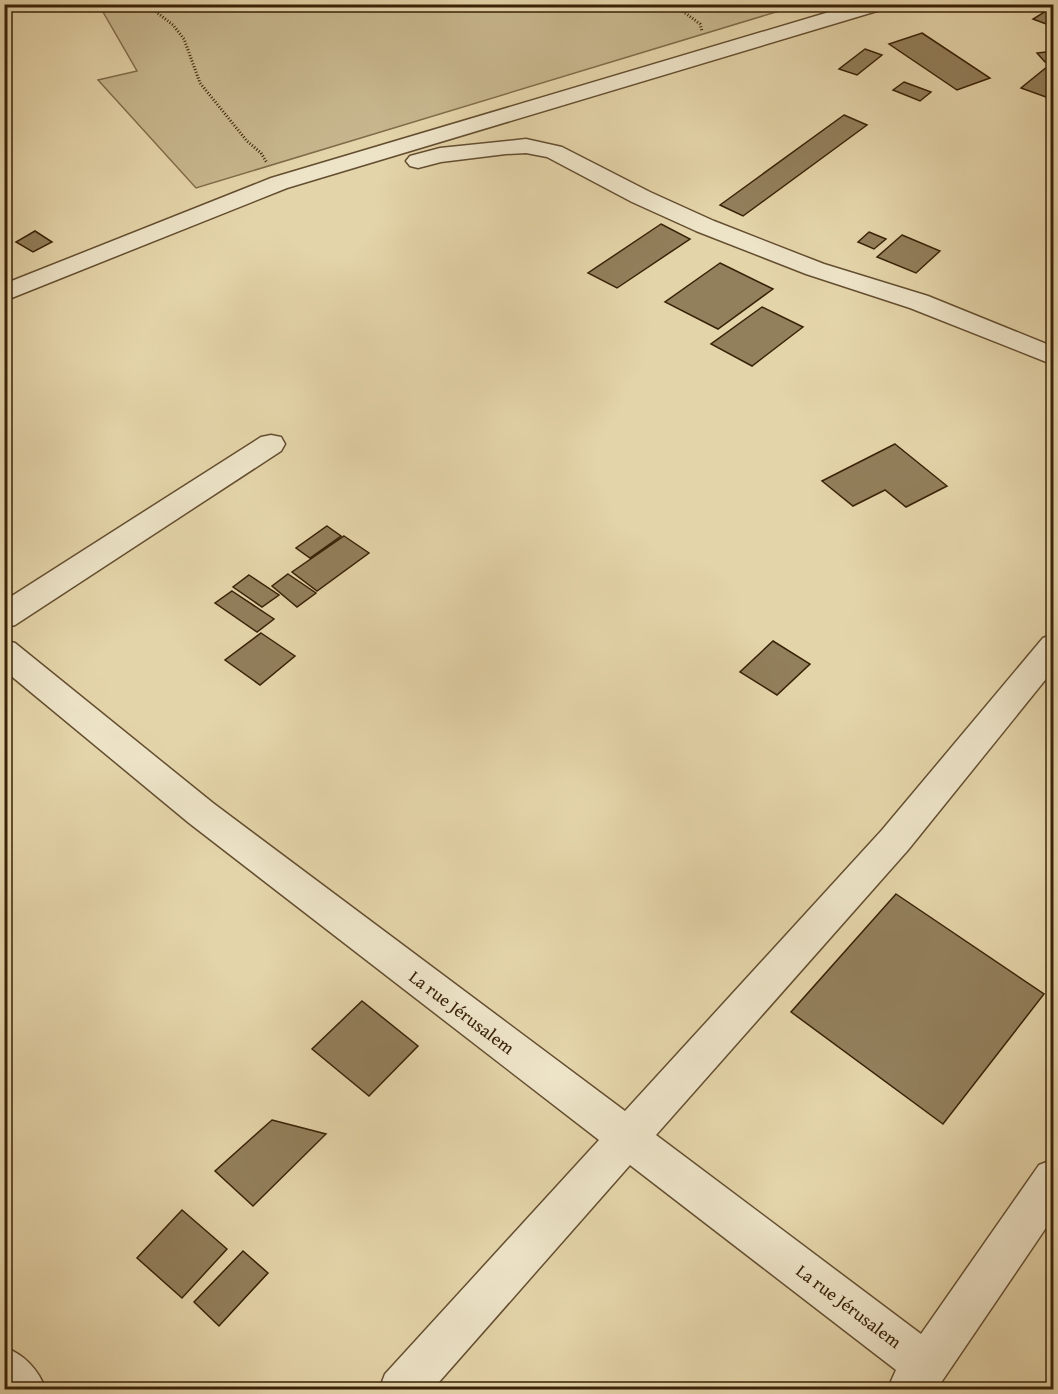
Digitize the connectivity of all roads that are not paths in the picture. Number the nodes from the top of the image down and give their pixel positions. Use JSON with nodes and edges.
{"nodes":[{"id":1,"x":880,"y":4,"type":"edge"},
{"id":2,"x":217,"y":207,"type":"junction"},
{"id":3,"x":4,"y":293,"type":"edge"},
{"id":4,"x":1053,"y":357,"type":"edge"},
{"id":5,"x":272,"y":444,"type":"dead end"},
{"id":6,"x":4,"y":617,"type":"edge"},
{"id":7,"x":1053,"y":646,"type":"edge"},
{"id":8,"x":4,"y":652,"type":"edge"},
{"id":9,"x":627,"y":1137,"type":"junction"},
{"id":10,"x":1047,"y":1203,"type":"edge"},
{"id":11,"x":4,"y":1369,"type":"edge"},
{"id":12,"x":917,"y":1377,"type":"edge"},
{"id":13,"x":24,"y":1389,"type":"edge"},
{"id":14,"x":401,"y":1389,"type":"edge"}],
"edges":[{"from":1,"to":2,"type":"street"},
{"from":2,"to":3,"type":"street"},
{"from":2,"to":4,"type":"street"},
{"from":5,"to":6,"type":"street"},
{"from":7,"to":9,"type":"street"},
{"from":8,"to":9,"type":"street","name":"La rue Jérusalem"},
{"from":9,"to":12,"type":"street","name":"La rue Jérusalem"},
{"from":9,"to":14,"type":"street"},
{"from":10,"to":12,"type":"street"},
{"from":11,"to":13,"type":"street"}]}
